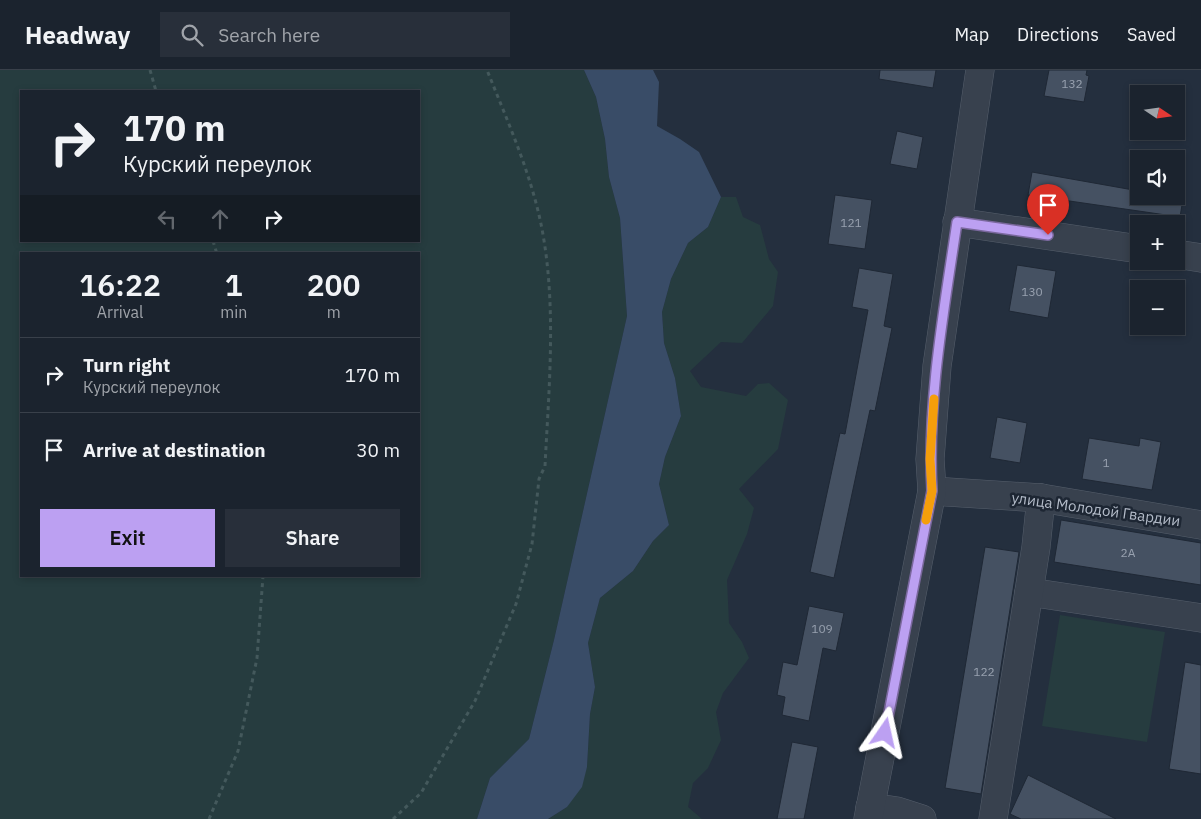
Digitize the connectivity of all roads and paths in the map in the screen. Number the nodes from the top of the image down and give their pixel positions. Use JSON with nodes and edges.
{"nodes":[{"id":1,"x":150,"y":70,"type":"edge"},
{"id":2,"x":487,"y":70,"type":"edge"},
{"id":3,"x":980,"y":70,"type":"edge"},
{"id":4,"x":156,"y":90,"type":"edge"},
{"id":5,"x":957,"y":222,"type":"junction"},
{"id":6,"x":1130,"y":248,"type":"edge"},
{"id":7,"x":1185,"y":255,"type":"edge"},
{"id":8,"x":1201,"y":258,"type":"edge"},
{"id":9,"x":932,"y":491,"type":"junction"},
{"id":10,"x":1041,"y":498,"type":"junction"},
{"id":11,"x":1201,"y":525,"type":"edge"},
{"id":12,"x":263,"y":577,"type":"edge"},
{"id":13,"x":1029,"y":592,"type":"junction"},
{"id":14,"x":1201,"y":618,"type":"edge"},
{"id":15,"x":869,"y":813,"type":"edge"},
{"id":16,"x":209,"y":819,"type":"edge"},
{"id":17,"x":393,"y":819,"type":"edge"},
{"id":18,"x":922,"y":819,"type":"edge"},
{"id":19,"x":993,"y":819,"type":"edge"}],
"edges":[{"from":1,"to":4,"type":"path"},
{"from":2,"to":17,"type":"path"},
{"from":3,"to":5,"type":"street"},
{"from":5,"to":6,"type":"street"},
{"from":5,"to":9,"type":"street"},
{"from":7,"to":8,"type":"street"},
{"from":9,"to":10,"type":"street","name":"улица Молодой Гвардии"},
{"from":9,"to":15,"type":"street"},
{"from":10,"to":11,"type":"street","name":"улица Молодой Гвардии"},
{"from":10,"to":13,"type":"street"},
{"from":12,"to":16,"type":"path"},
{"from":13,"to":14,"type":"street"},
{"from":13,"to":19,"type":"street"},
{"from":15,"to":18,"type":"street"}]}
